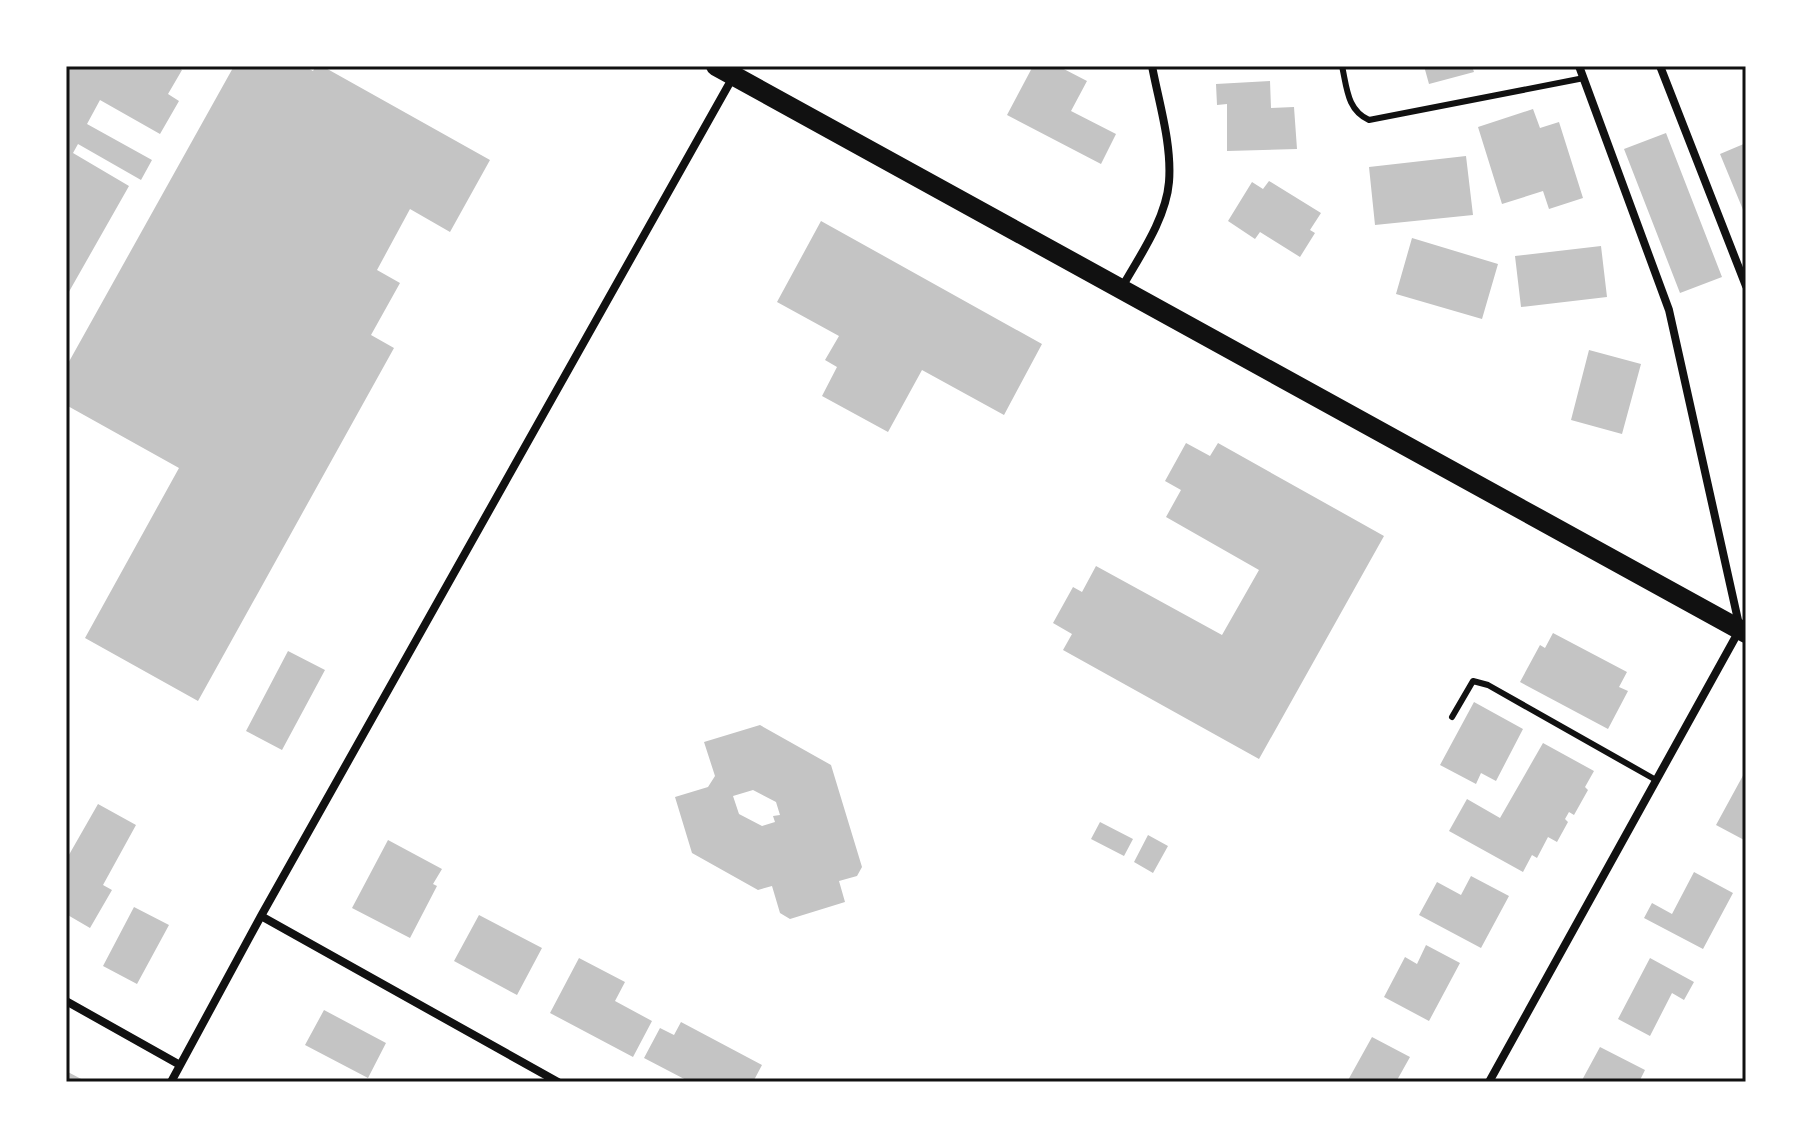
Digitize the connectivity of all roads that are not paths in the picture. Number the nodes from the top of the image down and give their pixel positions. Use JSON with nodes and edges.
{"nodes":[{"id":1,"x":1152,"y":66,"type":"edge"},
{"id":2,"x":1342,"y":66,"type":"edge"},
{"id":3,"x":1579,"y":66,"type":"edge"},
{"id":4,"x":1660,"y":66,"type":"edge"},
{"id":5,"x":725,"y":71,"type":"edge"},
{"id":6,"x":1584,"y":78,"type":"junction"},
{"id":7,"x":1746,"y":286,"type":"edge"},
{"id":8,"x":1121,"y":289,"type":"junction"},
{"id":9,"x":1743,"y":631,"type":"edge"},
{"id":10,"x":1452,"y":717,"type":"dead end"},
{"id":11,"x":1656,"y":780,"type":"junction"},
{"id":12,"x":261,"y":916,"type":"junction"},
{"id":13,"x":66,"y":1001,"type":"edge"},
{"id":14,"x":180,"y":1065,"type":"junction"},
{"id":15,"x":172,"y":1082,"type":"edge"},
{"id":16,"x":558,"y":1082,"type":"edge"},
{"id":17,"x":1489,"y":1082,"type":"edge"}],
"edges":[{"from":1,"to":8,"type":"street"},
{"from":2,"to":6,"type":"lane"},
{"from":3,"to":6,"type":"street"},
{"from":4,"to":7,"type":"street"},
{"from":5,"to":8,"type":"main road"},
{"from":5,"to":12,"type":"street"},
{"from":6,"to":9,"type":"street"},
{"from":8,"to":9,"type":"main road"},
{"from":9,"to":11,"type":"street"},
{"from":10,"to":11,"type":"lane"},
{"from":11,"to":17,"type":"street"},
{"from":12,"to":14,"type":"street"},
{"from":12,"to":16,"type":"street"},
{"from":13,"to":14,"type":"street"},
{"from":14,"to":15,"type":"street"}]}
